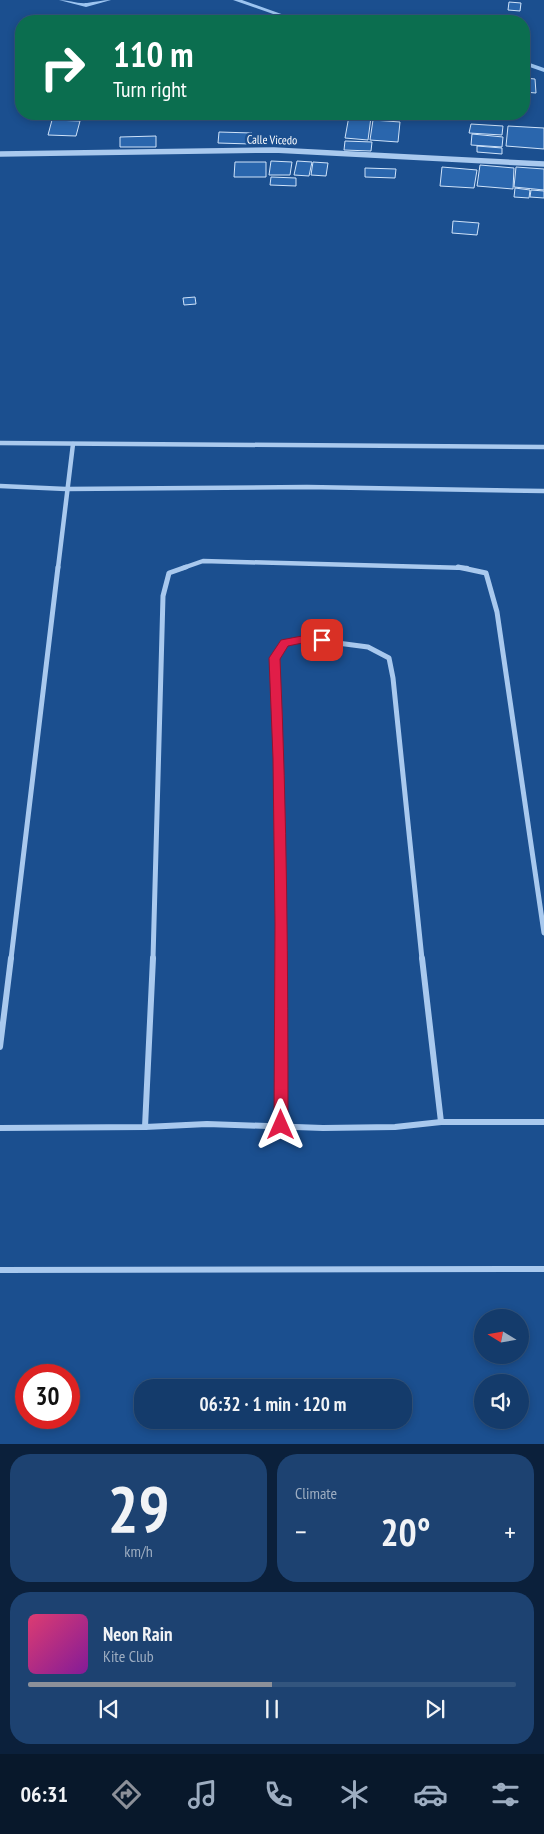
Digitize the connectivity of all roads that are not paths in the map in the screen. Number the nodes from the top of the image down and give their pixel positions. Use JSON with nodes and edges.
{"nodes":[{"id":1,"x":0,"y":154,"type":"edge"},
{"id":2,"x":544,"y":164,"type":"edge"},
{"id":3,"x":0,"y":444,"type":"edge"},
{"id":4,"x":73,"y":444,"type":"junction"},
{"id":5,"x":544,"y":447,"type":"edge"},
{"id":6,"x":0,"y":486,"type":"edge"},
{"id":7,"x":66,"y":489,"type":"junction"},
{"id":8,"x":544,"y":491,"type":"edge"},
{"id":9,"x":544,"y":933,"type":"edge"},
{"id":10,"x":0,"y":1047,"type":"edge"},
{"id":11,"x":441,"y":1122,"type":"junction"},
{"id":12,"x":544,"y":1122,"type":"edge"},
{"id":13,"x":281,"y":1125,"type":"junction"},
{"id":14,"x":145,"y":1127,"type":"junction"},
{"id":15,"x":0,"y":1128,"type":"edge"},
{"id":16,"x":544,"y":1269,"type":"edge"},
{"id":17,"x":0,"y":1270,"type":"edge"}],
"edges":[{"from":1,"to":2,"type":"street","name":"Calle Vicedo"},
{"from":3,"to":4,"type":"street"},
{"from":4,"to":5,"type":"street"},
{"from":4,"to":7,"type":"street"},
{"from":6,"to":7,"type":"street"},
{"from":7,"to":8,"type":"street"},
{"from":7,"to":10,"type":"street"},
{"from":9,"to":14,"type":"street"},
{"from":11,"to":12,"type":"street"},
{"from":11,"to":13,"type":"street"},
{"from":11,"to":13,"type":"street"},
{"from":13,"to":14,"type":"street"},
{"from":14,"to":15,"type":"street"},
{"from":16,"to":17,"type":"street"}]}
